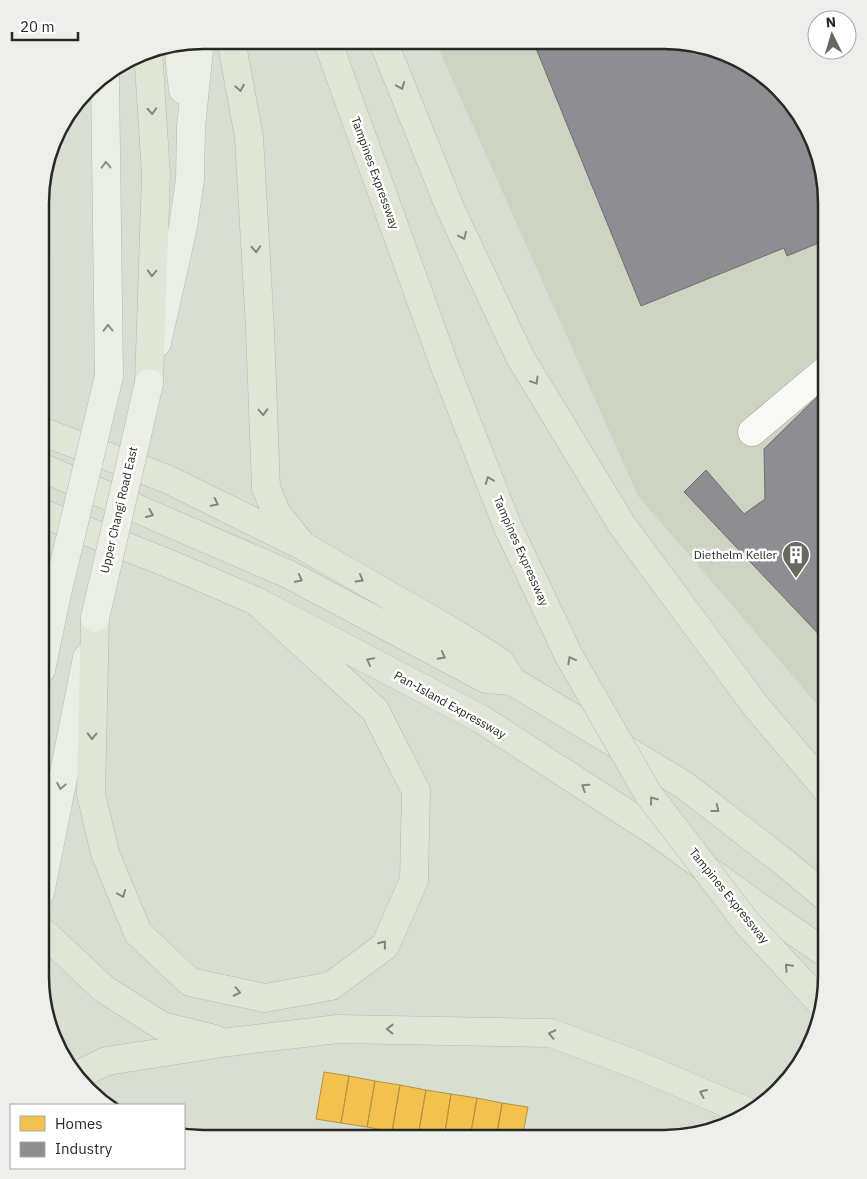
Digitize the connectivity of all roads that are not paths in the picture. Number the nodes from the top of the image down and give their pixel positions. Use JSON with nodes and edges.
{"nodes":[{"id":1,"x":199,"y":49,"type":"edge"},
{"id":2,"x":233,"y":49,"type":"edge"},
{"id":3,"x":330,"y":49,"type":"edge"},
{"id":4,"x":387,"y":49,"type":"edge"},
{"id":5,"x":179,"y":51,"type":"edge"},
{"id":6,"x":148,"y":59,"type":"edge"},
{"id":7,"x":105,"y":84,"type":"edge"},
{"id":8,"x":191,"y":127,"type":"junction"},
{"id":9,"x":818,"y":377,"type":"edge"},
{"id":10,"x":148,"y":383,"type":"junction"},
{"id":11,"x":752,"y":432,"type":"dead end"},
{"id":12,"x":49,"y":434,"type":"edge"},
{"id":13,"x":49,"y":470,"type":"edge"},
{"id":14,"x":49,"y":516,"type":"edge"},
{"id":15,"x":303,"y":546,"type":"junction"},
{"id":16,"x":256,"y":600,"type":"junction"},
{"id":17,"x":95,"y":618,"type":"junction"},
{"id":18,"x":49,"y":630,"type":"edge"},
{"id":19,"x":512,"y":681,"type":"junction"},
{"id":20,"x":818,"y":779,"type":"edge"},
{"id":21,"x":49,"y":848,"type":"edge"},
{"id":22,"x":818,"y":890,"type":"edge"},
{"id":23,"x":49,"y":937,"type":"edge"},
{"id":24,"x":818,"y":948,"type":"edge"},
{"id":25,"x":816,"y":998,"type":"edge"},
{"id":26,"x":228,"y":1042,"type":"junction"},
{"id":27,"x":83,"y":1073,"type":"edge"},
{"id":28,"x":741,"y":1109,"type":"edge"}],
"edges":[{"from":1,"to":8,"type":"main road","name":"Upper Changi Road East"},
{"from":2,"to":15,"type":"highway","one_way":true},
{"from":25,"to":3,"type":"highway","name":"Tampines Expressway","one_way":true,"bridge":true},
{"from":4,"to":20,"type":"highway","one_way":true},
{"from":5,"to":8,"type":"main road","name":"Upper Changi Road East"},
{"from":6,"to":10,"type":"highway","one_way":true},
{"from":18,"to":7,"type":"main road","one_way":true,"bridge":true},
{"from":8,"to":10,"type":"main road","name":"Upper Changi Road East"},
{"from":9,"to":11,"type":"lane"},
{"from":10,"to":17,"type":"main road","name":"Upper Changi Road East","bridge":true},
{"from":12,"to":15,"type":"highway","one_way":true},
{"from":13,"to":19,"type":"highway","one_way":true},
{"from":14,"to":16,"type":"highway","name":"Pan-Island Expressway"},
{"from":15,"to":19,"type":"highway","one_way":true},
{"from":17,"to":16,"type":"highway","one_way":true},
{"from":24,"to":16,"type":"highway","name":"Pan-Island Expressway","one_way":true},
{"from":17,"to":21,"type":"main road","name":"Upper Changi Road East","one_way":true},
{"from":19,"to":22,"type":"highway","one_way":true},
{"from":23,"to":26,"type":"highway"},
{"from":26,"to":27,"type":"highway"},
{"from":28,"to":26,"type":"highway","one_way":true}]}
